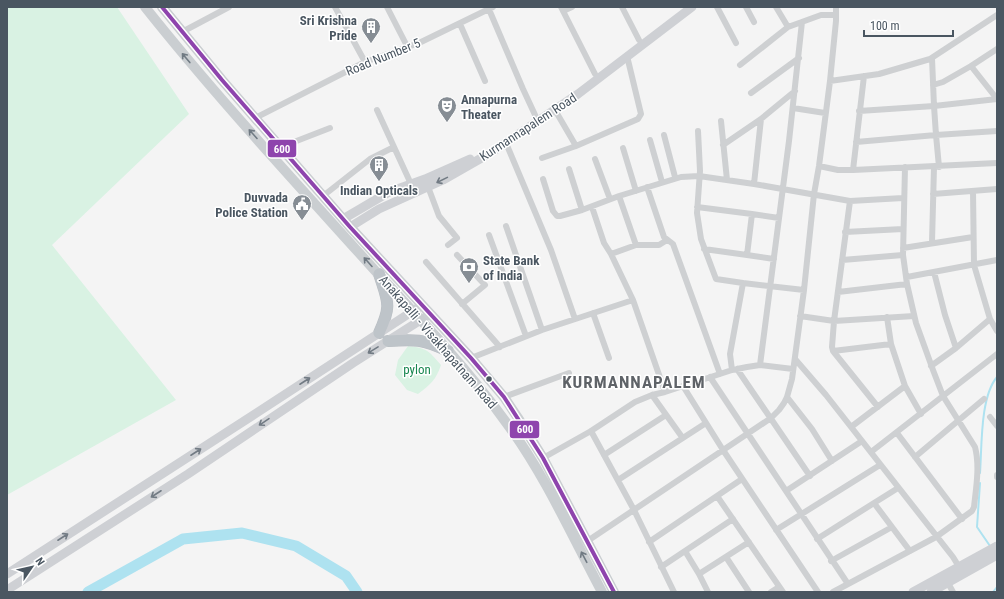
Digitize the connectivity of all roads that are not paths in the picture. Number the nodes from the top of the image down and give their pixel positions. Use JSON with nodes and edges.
{"nodes":[{"id":1,"x":145,"y":7,"type":"edge"},
{"id":2,"x":162,"y":7,"type":"edge"},
{"id":3,"x":229,"y":7,"type":"edge"},
{"id":4,"x":335,"y":7,"type":"edge"},
{"id":5,"x":387,"y":7,"type":"edge"},
{"id":6,"x":572,"y":7,"type":"edge"},
{"id":7,"x":622,"y":7,"type":"edge"},
{"id":8,"x":684,"y":7,"type":"edge"},
{"id":9,"x":692,"y":7,"type":"edge"},
{"id":10,"x":717,"y":7,"type":"edge"},
{"id":11,"x":746,"y":7,"type":"edge"},
{"id":12,"x":776,"y":7,"type":"edge"},
{"id":13,"x":836,"y":7,"type":"edge"},
{"id":14,"x":490,"y":8,"type":"edge"},
{"id":15,"x":562,"y":9,"type":"edge"},
{"id":16,"x":836,"y":15,"type":"junction"},
{"id":17,"x":997,"y":15,"type":"edge"},
{"id":18,"x":754,"y":22,"type":"dead end"},
{"id":19,"x":802,"y":22,"type":"junction"},
{"id":20,"x":460,"y":24,"type":"junction"},
{"id":21,"x":788,"y":27,"type":"junction"},
{"id":22,"x":182,"y":32,"type":"junction"},
{"id":23,"x":639,"y":40,"type":"junction"},
{"id":24,"x":736,"y":43,"type":"dead end"},
{"id":25,"x":408,"y":48,"type":"junction"},
{"id":26,"x":996,"y":51,"type":"edge"},
{"id":27,"x":627,"y":56,"type":"junction"},
{"id":28,"x":799,"y":58,"type":"junction"},
{"id":29,"x":932,"y":58,"type":"junction"},
{"id":30,"x":365,"y":62,"type":"junction"},
{"id":31,"x":740,"y":65,"type":"dead end"},
{"id":32,"x":971,"y":66,"type":"junction"},
{"id":33,"x":595,"y":74,"type":"junction"},
{"id":34,"x":864,"y":76,"type":"junction"},
{"id":35,"x":222,"y":80,"type":"junction"},
{"id":36,"x":485,"y":81,"type":"dead end"},
{"id":37,"x":830,"y":81,"type":"junction"},
{"id":38,"x":933,"y":85,"type":"junction"},
{"id":39,"x":212,"y":88,"type":"junction"},
{"id":40,"x":795,"y":91,"type":"junction"},
{"id":41,"x":751,"y":93,"type":"dead end"},
{"id":42,"x":997,"y":99,"type":"edge"},
{"id":43,"x":934,"y":106,"type":"junction"},
{"id":44,"x":793,"y":108,"type":"junction"},
{"id":45,"x":377,"y":110,"type":"dead end"},
{"id":46,"x":555,"y":110,"type":"junction"},
{"id":47,"x":859,"y":111,"type":"junction"},
{"id":48,"x":825,"y":113,"type":"junction"},
{"id":49,"x":536,"y":116,"type":"junction"},
{"id":50,"x":255,"y":118,"type":"junction"},
{"id":51,"x":761,"y":119,"type":"junction"},
{"id":52,"x":721,"y":120,"type":"dead end"},
{"id":53,"x":330,"y":128,"type":"dead end"},
{"id":54,"x":698,"y":131,"type":"dead end"},
{"id":55,"x":997,"y":131,"type":"edge"},
{"id":56,"x":664,"y":135,"type":"dead end"},
{"id":57,"x":936,"y":135,"type":"junction"},
{"id":58,"x":650,"y":140,"type":"dead end"},
{"id":59,"x":856,"y":142,"type":"junction"},
{"id":60,"x":506,"y":143,"type":"junction"},
{"id":61,"x":723,"y":145,"type":"junction"},
{"id":62,"x":576,"y":146,"type":"junction"},
{"id":63,"x":281,"y":147,"type":"junction"},
{"id":64,"x":394,"y":147,"type":"junction"},
{"id":65,"x":623,"y":148,"type":"dead end"},
{"id":66,"x":542,"y":158,"type":"dead end"},
{"id":67,"x":595,"y":159,"type":"dead end"},
{"id":68,"x":997,"y":163,"type":"edge"},
{"id":69,"x":819,"y":166,"type":"junction"},
{"id":70,"x":905,"y":167,"type":"junction"},
{"id":71,"x":936,"y":167,"type":"junction"},
{"id":72,"x":569,"y":169,"type":"dead end"},
{"id":73,"x":853,"y":170,"type":"junction"},
{"id":74,"x":699,"y":176,"type":"junction"},
{"id":75,"x":676,"y":177,"type":"junction"},
{"id":76,"x":543,"y":179,"type":"dead end"},
{"id":77,"x":727,"y":180,"type":"junction"},
{"id":78,"x":662,"y":182,"type":"junction"},
{"id":79,"x":426,"y":183,"type":"junction"},
{"id":80,"x":411,"y":184,"type":"junction"},
{"id":81,"x":754,"y":184,"type":"junction"},
{"id":82,"x":646,"y":187,"type":"junction"},
{"id":83,"x":782,"y":188,"type":"junction"},
{"id":84,"x":997,"y":190,"type":"edge"},
{"id":85,"x":636,"y":191,"type":"junction"},
{"id":86,"x":973,"y":191,"type":"junction"},
{"id":87,"x":814,"y":194,"type":"junction"},
{"id":88,"x":933,"y":194,"type":"junction"},
{"id":89,"x":323,"y":196,"type":"junction"},
{"id":90,"x":619,"y":196,"type":"junction"},
{"id":91,"x":903,"y":198,"type":"junction"},
{"id":92,"x":610,"y":199,"type":"junction"},
{"id":93,"x":850,"y":201,"type":"junction"},
{"id":94,"x":592,"y":207,"type":"junction"},
{"id":95,"x":697,"y":207,"type":"junction"},
{"id":96,"x":582,"y":210,"type":"junction"},
{"id":97,"x":752,"y":214,"type":"junction"},
{"id":98,"x":779,"y":218,"type":"junction"},
{"id":99,"x":343,"y":219,"type":"junction"},
{"id":100,"x":506,"y":226,"type":"dead end"},
{"id":101,"x":350,"y":227,"type":"junction"},
{"id":102,"x":903,"y":228,"type":"junction"},
{"id":103,"x":845,"y":232,"type":"junction"},
{"id":104,"x":489,"y":235,"type":"dead end"},
{"id":105,"x":973,"y":237,"type":"junction"},
{"id":106,"x":667,"y":240,"type":"junction"},
{"id":107,"x":932,"y":242,"type":"junction"},
{"id":108,"x":448,"y":245,"type":"dead end"},
{"id":109,"x":636,"y":245,"type":"junction"},
{"id":110,"x":903,"y":248,"type":"junction"},
{"id":111,"x":704,"y":249,"type":"junction"},
{"id":112,"x":611,"y":254,"type":"junction"},
{"id":113,"x":457,"y":255,"type":"dead end"},
{"id":114,"x":747,"y":255,"type":"junction"},
{"id":115,"x":903,"y":255,"type":"junction"},
{"id":116,"x":774,"y":259,"type":"junction"},
{"id":117,"x":842,"y":260,"type":"junction"},
{"id":118,"x":997,"y":260,"type":"edge"},
{"id":119,"x":426,"y":262,"type":"dead end"},
{"id":120,"x":974,"y":264,"type":"junction"},
{"id":121,"x":934,"y":272,"type":"junction"},
{"id":122,"x":379,"y":274,"type":"junction"},
{"id":123,"x":907,"y":281,"type":"junction"},
{"id":124,"x":743,"y":283,"type":"junction"},
{"id":125,"x":770,"y":286,"type":"junction"},
{"id":126,"x":804,"y":290,"type":"junction"},
{"id":127,"x":838,"y":292,"type":"junction"},
{"id":128,"x":633,"y":300,"type":"junction"},
{"id":129,"x":462,"y":304,"type":"junction"},
{"id":130,"x":422,"y":305,"type":"junction"},
{"id":131,"x":413,"y":311,"type":"junction"},
{"id":132,"x":593,"y":313,"type":"junction"},
{"id":133,"x":430,"y":314,"type":"junction"},
{"id":134,"x":800,"y":316,"type":"junction"},
{"id":135,"x":914,"y":316,"type":"junction"},
{"id":136,"x":887,"y":317,"type":"junction"},
{"id":137,"x":575,"y":319,"type":"junction"},
{"id":138,"x":990,"y":319,"type":"junction"},
{"id":139,"x":421,"y":320,"type":"junction"},
{"id":140,"x":834,"y":321,"type":"junction"},
{"id":141,"x":542,"y":330,"type":"junction"},
{"id":142,"x":997,"y":331,"type":"edge"},
{"id":143,"x":379,"y":333,"type":"junction"},
{"id":144,"x":526,"y":336,"type":"junction"},
{"id":145,"x":388,"y":341,"type":"junction"},
{"id":146,"x":891,"y":344,"type":"junction"},
{"id":147,"x":500,"y":347,"type":"junction"},
{"id":148,"x":956,"y":348,"type":"junction"},
{"id":149,"x":448,"y":351,"type":"junction"},
{"id":150,"x":833,"y":351,"type":"junction"},
{"id":151,"x":997,"y":354,"type":"edge"},
{"id":152,"x":471,"y":358,"type":"junction"},
{"id":153,"x":609,"y":358,"type":"dead end"},
{"id":154,"x":794,"y":359,"type":"junction"},
{"id":155,"x":760,"y":365,"type":"junction"},
{"id":156,"x":931,"y":366,"type":"junction"},
{"id":157,"x":735,"y":369,"type":"junction"},
{"id":158,"x":793,"y":369,"type":"junction"},
{"id":159,"x":569,"y":373,"type":"dead end"},
{"id":160,"x":720,"y":374,"type":"junction"},
{"id":161,"x":710,"y":377,"type":"junction"},
{"id":162,"x":683,"y":386,"type":"junction"},
{"id":163,"x":905,"y":386,"type":"junction"},
{"id":164,"x":665,"y":392,"type":"junction"},
{"id":165,"x":652,"y":395,"type":"junction"},
{"id":166,"x":943,"y":396,"type":"junction"},
{"id":167,"x":504,"y":397,"type":"junction"},
{"id":168,"x":788,"y":397,"type":"junction"},
{"id":169,"x":984,"y":399,"type":"dead end"},
{"id":170,"x":878,"y":407,"type":"junction"},
{"id":171,"x":921,"y":414,"type":"junction"},
{"id":172,"x":666,"y":415,"type":"junction"},
{"id":173,"x":990,"y":417,"type":"dead end"},
{"id":174,"x":771,"y":418,"type":"junction"},
{"id":175,"x":959,"y":420,"type":"junction"},
{"id":176,"x":706,"y":423,"type":"junction"},
{"id":177,"x":997,"y":426,"type":"edge"},
{"id":178,"x":851,"y":427,"type":"junction"},
{"id":179,"x":591,"y":431,"type":"junction"},
{"id":180,"x":897,"y":433,"type":"junction"},
{"id":181,"x":748,"y":434,"type":"junction"},
{"id":182,"x":682,"y":438,"type":"junction"},
{"id":183,"x":862,"y":441,"type":"junction"},
{"id":184,"x":723,"y":450,"type":"junction"},
{"id":185,"x":871,"y":452,"type":"junction"},
{"id":186,"x":604,"y":455,"type":"junction"},
{"id":187,"x":542,"y":458,"type":"junction"},
{"id":188,"x":915,"y":458,"type":"junction"},
{"id":189,"x":832,"y":461,"type":"junction"},
{"id":190,"x":880,"y":465,"type":"junction"},
{"id":191,"x":810,"y":476,"type":"junction"},
{"id":192,"x":742,"y":479,"type":"junction"},
{"id":193,"x":618,"y":480,"type":"junction"},
{"id":194,"x":898,"y":488,"type":"junction"},
{"id":195,"x":786,"y":491,"type":"junction"},
{"id":196,"x":717,"y":496,"type":"junction"},
{"id":197,"x":874,"y":503,"type":"junction"},
{"id":198,"x":634,"y":510,"type":"junction"},
{"id":199,"x":801,"y":514,"type":"junction"},
{"id":200,"x":733,"y":519,"type":"junction"},
{"id":201,"x":962,"y":519,"type":"junction"},
{"id":202,"x":892,"y":527,"type":"junction"},
{"id":203,"x":776,"y":530,"type":"junction"},
{"id":204,"x":936,"y":537,"type":"junction"},
{"id":205,"x":817,"y":539,"type":"junction"},
{"id":206,"x":586,"y":542,"type":"junction"},
{"id":207,"x":649,"y":542,"type":"junction"},
{"id":208,"x":749,"y":542,"type":"junction"},
{"id":209,"x":685,"y":551,"type":"junction"},
{"id":210,"x":910,"y":551,"type":"junction"},
{"id":211,"x":994,"y":551,"type":"edge"},
{"id":212,"x":726,"y":557,"type":"junction"},
{"id":213,"x":831,"y":561,"type":"junction"},
{"id":214,"x":661,"y":567,"type":"junction"},
{"id":215,"x":962,"y":571,"type":"junction"},
{"id":216,"x":7,"y":574,"type":"edge"},
{"id":217,"x":699,"y":574,"type":"junction"},
{"id":218,"x":948,"y":583,"type":"junction"},
{"id":219,"x":848,"y":584,"type":"junction"},
{"id":220,"x":781,"y":589,"type":"edge"},
{"id":221,"x":7,"y":590,"type":"edge"},
{"id":222,"x":602,"y":592,"type":"edge"},
{"id":223,"x":614,"y":592,"type":"edge"},
{"id":224,"x":674,"y":592,"type":"edge"},
{"id":225,"x":708,"y":592,"type":"edge"},
{"id":226,"x":749,"y":592,"type":"edge"},
{"id":227,"x":771,"y":592,"type":"edge"},
{"id":228,"x":818,"y":592,"type":"edge"},
{"id":229,"x":834,"y":592,"type":"edge"},
{"id":230,"x":913,"y":592,"type":"edge"},
{"id":231,"x":931,"y":592,"type":"edge"},
{"id":232,"x":953,"y":592,"type":"edge"}],
"edges":[{"from":39,"to":1,"type":"main road","name":"Anakapalli - Visakhapatnam Road","one_way":true},
{"from":2,"to":22,"type":"main road","name":"Anakapalli - Visakhapatnam Road"},
{"from":3,"to":22,"type":"street"},
{"from":4,"to":30,"type":"street"},
{"from":5,"to":25,"type":"street"},
{"from":6,"to":15,"type":"street"},
{"from":7,"to":23,"type":"street"},
{"from":8,"to":23,"type":"street"},
{"from":9,"to":27,"type":"street","name":"Kurmannapalem Road"},
{"from":10,"to":24,"type":"street"},
{"from":11,"to":18,"type":"street"},
{"from":12,"to":21,"type":"street"},
{"from":13,"to":16,"type":"street"},
{"from":14,"to":20,"type":"street","name":"Road Number 5"},
{"from":14,"to":49,"type":"street"},
{"from":15,"to":33,"type":"street"},
{"from":16,"to":19,"type":"street"},
{"from":16,"to":37,"type":"street"},
{"from":17,"to":29,"type":"street"},
{"from":19,"to":21,"type":"street"},
{"from":19,"to":28,"type":"street"},
{"from":20,"to":25,"type":"street","name":"Road Number 5"},
{"from":20,"to":36,"type":"street"},
{"from":21,"to":31,"type":"street"},
{"from":22,"to":35,"type":"main road","name":"Anakapalli - Visakhapatnam Road"},
{"from":23,"to":33,"type":"street"},
{"from":25,"to":30,"type":"street","name":"Road Number 5"},
{"from":26,"to":32,"type":"street"},
{"from":27,"to":46,"type":"street","name":"Kurmannapalem Road"},
{"from":27,"to":62,"type":"street"},
{"from":28,"to":40,"type":"street"},
{"from":28,"to":41,"type":"street"},
{"from":29,"to":34,"type":"street"},
{"from":29,"to":38,"type":"street"},
{"from":30,"to":50,"type":"street","name":"Road Number 5"},
{"from":32,"to":38,"type":"street"},
{"from":32,"to":42,"type":"street"},
{"from":33,"to":49,"type":"street"},
{"from":34,"to":37,"type":"street"},
{"from":34,"to":47,"type":"street"},
{"from":35,"to":39,"type":"main road"},
{"from":35,"to":50,"type":"main road","name":"Anakapalli - Visakhapatnam Road"},
{"from":37,"to":48,"type":"street"},
{"from":38,"to":43,"type":"street"},
{"from":122,"to":39,"type":"main road","name":"Anakapalli - Visakhapatnam Road","one_way":true},
{"from":40,"to":44,"type":"street"},
{"from":40,"to":51,"type":"street"},
{"from":42,"to":43,"type":"street"},
{"from":43,"to":47,"type":"street"},
{"from":43,"to":57,"type":"street"},
{"from":44,"to":48,"type":"street"},
{"from":44,"to":83,"type":"street"},
{"from":45,"to":64,"type":"street"},
{"from":46,"to":60,"type":"street","name":"Kurmannapalem Road"},
{"from":46,"to":62,"type":"street"},
{"from":47,"to":59,"type":"street"},
{"from":48,"to":69,"type":"street"},
{"from":49,"to":79,"type":"street"},
{"from":50,"to":63,"type":"main road","name":"Anakapalli - Visakhapatnam Road"},
{"from":51,"to":61,"type":"street"},
{"from":51,"to":81,"type":"street"},
{"from":52,"to":61,"type":"street"},
{"from":53,"to":63,"type":"street"},
{"from":54,"to":74,"type":"street"},
{"from":55,"to":57,"type":"street"},
{"from":56,"to":75,"type":"street"},
{"from":57,"to":59,"type":"street"},
{"from":57,"to":71,"type":"street"},
{"from":58,"to":78,"type":"street"},
{"from":59,"to":73,"type":"street"},
{"from":60,"to":79,"type":"street","name":"Kurmannapalem Road","one_way":true},
{"from":60,"to":137,"type":"street"},
{"from":61,"to":77,"type":"street"},
{"from":62,"to":66,"type":"street"},
{"from":63,"to":89,"type":"main road","name":"Anakapalli - Visakhapatnam Road"},
{"from":64,"to":80,"type":"street"},
{"from":64,"to":89,"type":"street"},
{"from":65,"to":85,"type":"street"},
{"from":67,"to":92,"type":"street"},
{"from":68,"to":71,"type":"street"},
{"from":69,"to":73,"type":"street"},
{"from":69,"to":87,"type":"street"},
{"from":70,"to":71,"type":"street"},
{"from":70,"to":73,"type":"street"},
{"from":70,"to":91,"type":"street"},
{"from":71,"to":88,"type":"street"},
{"from":72,"to":96,"type":"street"},
{"from":74,"to":75,"type":"street"},
{"from":74,"to":77,"type":"street"},
{"from":74,"to":95,"type":"street"},
{"from":75,"to":78,"type":"street"},
{"from":76,"to":96,"type":"street"},
{"from":77,"to":81,"type":"street"},
{"from":78,"to":82,"type":"street"},
{"from":79,"to":80,"type":"street"},
{"from":79,"to":101,"type":"street","name":"Kurmannapalem Road"},
{"from":79,"to":108,"type":"street"},
{"from":80,"to":99,"type":"street"},
{"from":81,"to":83,"type":"street"},
{"from":82,"to":85,"type":"street"},
{"from":82,"to":106,"type":"street"},
{"from":83,"to":87,"type":"street"},
{"from":83,"to":98,"type":"street"},
{"from":84,"to":86,"type":"street"},
{"from":85,"to":90,"type":"street"},
{"from":86,"to":88,"type":"street"},
{"from":86,"to":105,"type":"street"},
{"from":87,"to":93,"type":"street"},
{"from":87,"to":126,"type":"street"},
{"from":88,"to":107,"type":"street"},
{"from":89,"to":99,"type":"main road","name":"Anakapalli - Visakhapatnam Road"},
{"from":90,"to":92,"type":"street"},
{"from":90,"to":109,"type":"street"},
{"from":91,"to":93,"type":"street"},
{"from":91,"to":102,"type":"street"},
{"from":92,"to":94,"type":"street"},
{"from":93,"to":103,"type":"street"},
{"from":94,"to":96,"type":"street"},
{"from":94,"to":112,"type":"street"},
{"from":95,"to":97,"type":"street"},
{"from":95,"to":111,"type":"street"},
{"from":97,"to":98,"type":"street"},
{"from":97,"to":114,"type":"street"},
{"from":98,"to":116,"type":"street"},
{"from":99,"to":101,"type":"main road","name":"Anakapalli - Visakhapatnam Road"},
{"from":100,"to":141,"type":"street"},
{"from":101,"to":130,"type":"main road","name":"Anakapalli - Visakhapatnam Road"},
{"from":102,"to":103,"type":"street"},
{"from":102,"to":110,"type":"street"},
{"from":103,"to":117,"type":"street"},
{"from":104,"to":144,"type":"street"},
{"from":105,"to":107,"type":"street"},
{"from":105,"to":120,"type":"street"},
{"from":106,"to":109,"type":"street"},
{"from":106,"to":160,"type":"street"},
{"from":107,"to":110,"type":"street"},
{"from":109,"to":112,"type":"street"},
{"from":110,"to":115,"type":"street"},
{"from":111,"to":114,"type":"street"},
{"from":111,"to":124,"type":"street"},
{"from":112,"to":128,"type":"street"},
{"from":113,"to":129,"type":"street"},
{"from":114,"to":116,"type":"street"},
{"from":115,"to":117,"type":"street"},
{"from":115,"to":123,"type":"street"},
{"from":116,"to":125,"type":"street"},
{"from":117,"to":127,"type":"street"},
{"from":118,"to":120,"type":"street"},
{"from":119,"to":129,"type":"street"},
{"from":120,"to":121,"type":"street"},
{"from":120,"to":138,"type":"street"},
{"from":121,"to":123,"type":"street"},
{"from":121,"to":148,"type":"street"},
{"from":122,"to":131,"type":"main road","name":"Anakapalli - Visakhapatnam Road"},
{"from":122,"to":143,"type":"highway"},
{"from":123,"to":127,"type":"street"},
{"from":123,"to":135,"type":"street"},
{"from":124,"to":125,"type":"street"},
{"from":124,"to":157,"type":"street"},
{"from":125,"to":126,"type":"street"},
{"from":125,"to":155,"type":"street"},
{"from":126,"to":134,"type":"street"},
{"from":127,"to":140,"type":"street"},
{"from":128,"to":132,"type":"street"},
{"from":128,"to":164,"type":"street"},
{"from":129,"to":147,"type":"street"},
{"from":130,"to":131,"type":"street"},
{"from":130,"to":133,"type":"main road","name":"Anakapalli - Visakhapatnam Road"},
{"from":131,"to":139,"type":"main road","name":"Anakapalli - Visakhapatnam Road"},
{"from":131,"to":143,"type":"street"},
{"from":132,"to":137,"type":"street"},
{"from":132,"to":153,"type":"street"},
{"from":133,"to":139,"type":"street"},
{"from":133,"to":152,"type":"main road","name":"Anakapalli - Visakhapatnam Road"},
{"from":134,"to":140,"type":"street"},
{"from":134,"to":154,"type":"street"},
{"from":135,"to":136,"type":"street"},
{"from":135,"to":156,"type":"street"},
{"from":136,"to":140,"type":"street"},
{"from":136,"to":146,"type":"street"},
{"from":137,"to":141,"type":"street"},
{"from":138,"to":142,"type":"street"},
{"from":138,"to":148,"type":"street"},
{"from":139,"to":145,"type":"street"},
{"from":139,"to":149,"type":"main road","name":"Anakapalli - Visakhapatnam Road"},
{"from":140,"to":150,"type":"street"},
{"from":141,"to":144,"type":"street"},
{"from":216,"to":143,"type":"street","one_way":true},
{"from":144,"to":147,"type":"street"},
{"from":145,"to":149,"type":"highway"},
{"from":145,"to":221,"type":"street","one_way":true},
{"from":146,"to":150,"type":"street"},
{"from":146,"to":163,"type":"street"},
{"from":147,"to":152,"type":"street"},
{"from":148,"to":156,"type":"street"},
{"from":222,"to":149,"type":"main road","name":"Anakapalli - Visakhapatnam Road","one_way":true},
{"from":150,"to":170,"type":"street"},
{"from":151,"to":166,"type":"street"},
{"from":152,"to":167,"type":"main road","name":"Anakapalli - Visakhapatnam Road"},
{"from":154,"to":158,"type":"street"},
{"from":154,"to":178,"type":"street"},
{"from":155,"to":157,"type":"street"},
{"from":155,"to":158,"type":"street"},
{"from":156,"to":166,"type":"street"},
{"from":157,"to":160,"type":"street"},
{"from":157,"to":174,"type":"street"},
{"from":158,"to":168,"type":"street"},
{"from":159,"to":167,"type":"street"},
{"from":160,"to":161,"type":"street"},
{"from":161,"to":162,"type":"street"},
{"from":161,"to":181,"type":"street"},
{"from":162,"to":164,"type":"street"},
{"from":162,"to":176,"type":"street"},
{"from":163,"to":170,"type":"street"},
{"from":163,"to":171,"type":"street"},
{"from":164,"to":165,"type":"street"},
{"from":165,"to":172,"type":"street"},
{"from":165,"to":179,"type":"street"},
{"from":166,"to":171,"type":"street"},
{"from":166,"to":175,"type":"street"},
{"from":167,"to":187,"type":"main road","name":"Anakapalli - Visakhapatnam Road"},
{"from":168,"to":174,"type":"street"},
{"from":168,"to":189,"type":"street"},
{"from":169,"to":175,"type":"street"},
{"from":170,"to":178,"type":"street"},
{"from":171,"to":180,"type":"street"},
{"from":172,"to":182,"type":"street"},
{"from":172,"to":186,"type":"street"},
{"from":173,"to":177,"type":"street"},
{"from":174,"to":181,"type":"street"},
{"from":174,"to":191,"type":"street"},
{"from":175,"to":188,"type":"street"},
{"from":175,"to":201,"type":"street"},
{"from":176,"to":182,"type":"street"},
{"from":176,"to":184,"type":"street"},
{"from":178,"to":183,"type":"street"},
{"from":179,"to":186,"type":"street"},
{"from":179,"to":187,"type":"street"},
{"from":180,"to":185,"type":"street"},
{"from":180,"to":188,"type":"street"},
{"from":181,"to":184,"type":"street"},
{"from":181,"to":195,"type":"street"},
{"from":182,"to":193,"type":"street"},
{"from":183,"to":185,"type":"street"},
{"from":183,"to":189,"type":"street"},
{"from":184,"to":192,"type":"street"},
{"from":184,"to":198,"type":"street"},
{"from":185,"to":190,"type":"street"},
{"from":186,"to":193,"type":"street"},
{"from":187,"to":206,"type":"main road","name":"Anakapalli - Visakhapatnam Road"},
{"from":188,"to":201,"type":"street"},
{"from":189,"to":191,"type":"street"},
{"from":190,"to":194,"type":"street"},
{"from":190,"to":199,"type":"street"},
{"from":191,"to":195,"type":"street"},
{"from":192,"to":196,"type":"street"},
{"from":192,"to":203,"type":"street"},
{"from":193,"to":198,"type":"street"},
{"from":194,"to":197,"type":"street"},
{"from":194,"to":204,"type":"street"},
{"from":195,"to":199,"type":"street"},
{"from":196,"to":200,"type":"street"},
{"from":196,"to":207,"type":"street"},
{"from":197,"to":202,"type":"street"},
{"from":197,"to":205,"type":"street"},
{"from":198,"to":206,"type":"street"},
{"from":198,"to":207,"type":"street"},
{"from":199,"to":203,"type":"street"},
{"from":199,"to":205,"type":"street"},
{"from":200,"to":208,"type":"street"},
{"from":200,"to":209,"type":"street"},
{"from":201,"to":204,"type":"street"},
{"from":202,"to":210,"type":"street"},
{"from":202,"to":213,"type":"street"},
{"from":203,"to":228,"type":"street"},
{"from":204,"to":210,"type":"street"},
{"from":204,"to":215,"type":"street"},
{"from":205,"to":213,"type":"street"},
{"from":206,"to":223,"type":"main road","name":"Anakapalli - Visakhapatnam Road"},
{"from":207,"to":214,"type":"street"},
{"from":208,"to":212,"type":"street"},
{"from":208,"to":220,"type":"street"},
{"from":209,"to":214,"type":"street"},
{"from":209,"to":217,"type":"street"},
{"from":210,"to":219,"type":"street"},
{"from":211,"to":215,"type":"street"},
{"from":212,"to":217,"type":"street"},
{"from":212,"to":226,"type":"street"},
{"from":213,"to":219,"type":"street"},
{"from":214,"to":224,"type":"street"},
{"from":215,"to":218,"type":"street"},
{"from":215,"to":230,"type":"street"},
{"from":217,"to":225,"type":"street"},
{"from":218,"to":231,"type":"street"},
{"from":218,"to":232,"type":"street"},
{"from":219,"to":229,"type":"street"},
{"from":220,"to":227,"type":"street"}]}
